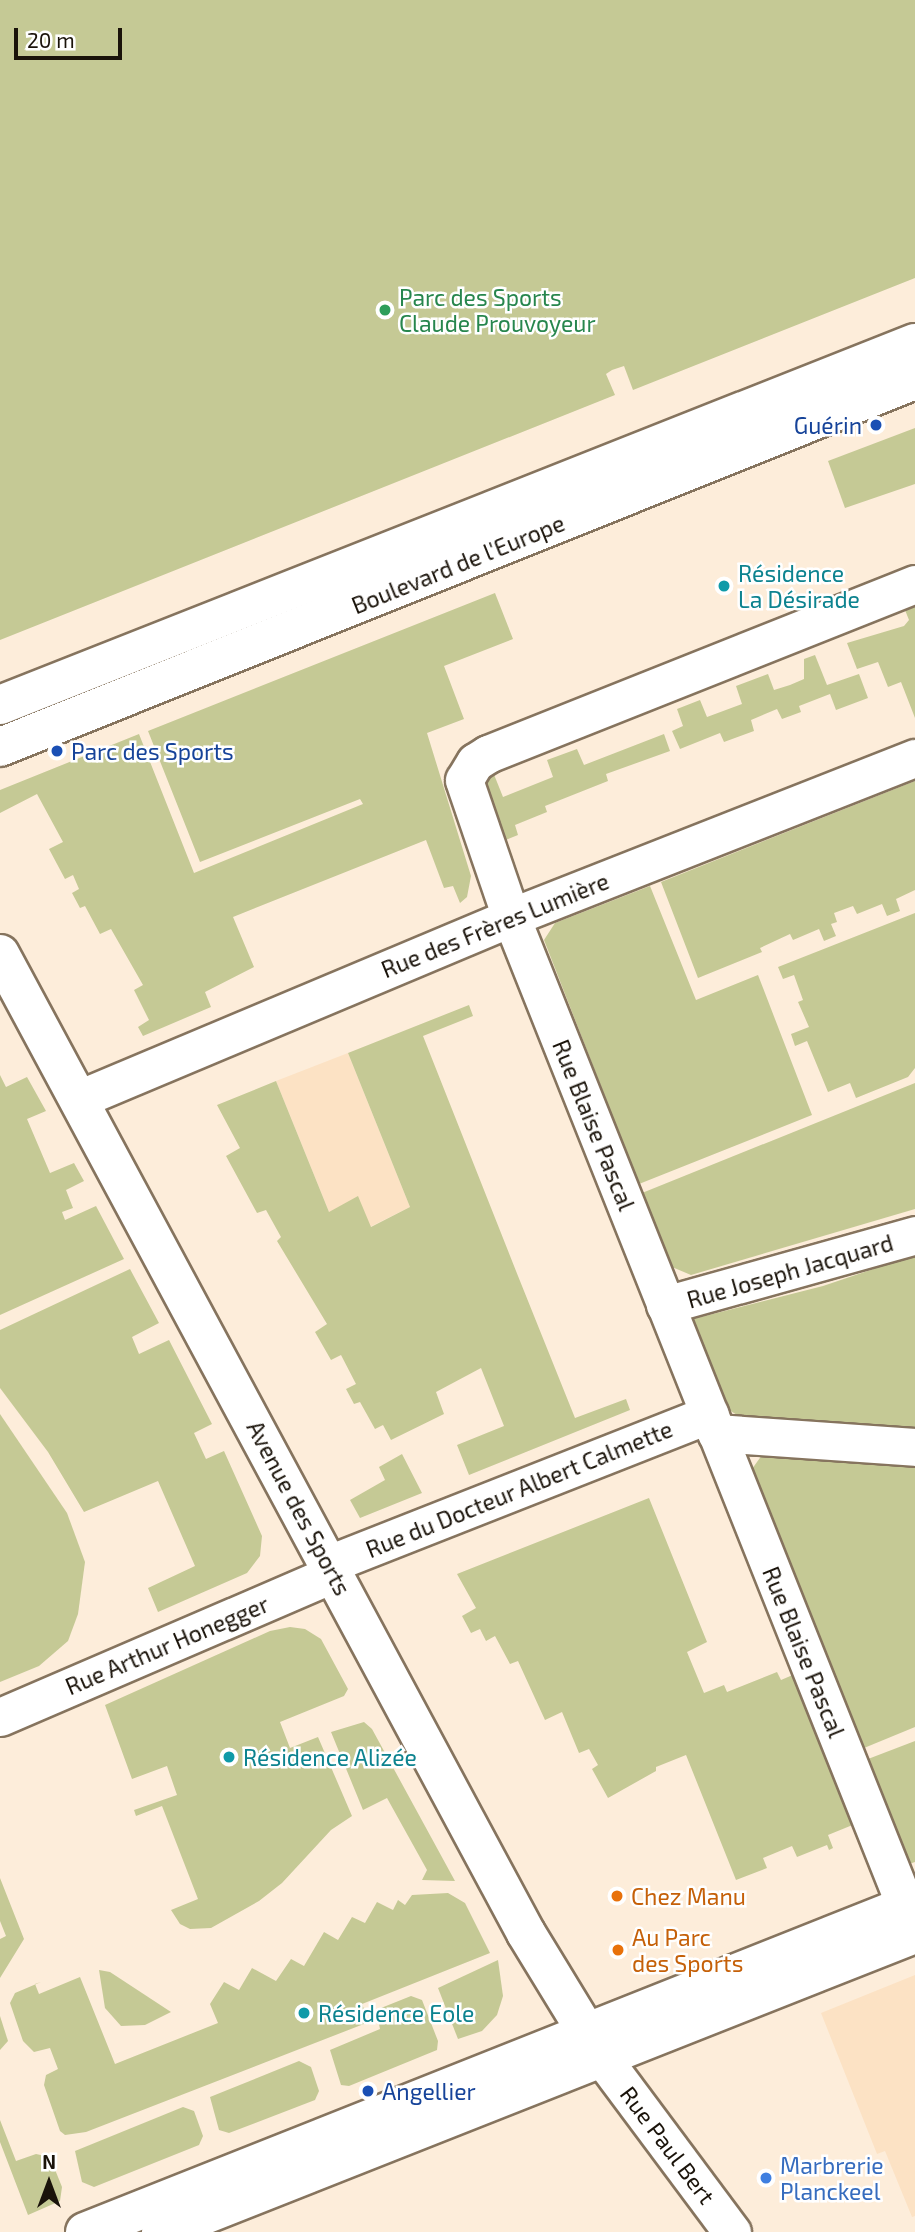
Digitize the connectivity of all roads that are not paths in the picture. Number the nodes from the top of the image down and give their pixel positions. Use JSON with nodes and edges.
{"nodes":[{"id":1,"x":915,"y":344,"type":"edge"},
{"id":2,"x":915,"y":380,"type":"edge"},
{"id":3,"x":915,"y":584,"type":"edge"},
{"id":4,"x":0,"y":705,"type":"edge"},
{"id":5,"x":0,"y":747,"type":"edge"},
{"id":6,"x":915,"y":758,"type":"edge"},
{"id":7,"x":511,"y":917,"type":"junction"},
{"id":8,"x":0,"y":954,"type":"edge"},
{"id":9,"x":79,"y":1099,"type":"junction"},
{"id":10,"x":915,"y":1235,"type":"edge"},
{"id":11,"x":666,"y":1305,"type":"junction"},
{"id":12,"x":713,"y":1423,"type":"junction"},
{"id":13,"x":915,"y":1447,"type":"edge"},
{"id":14,"x":331,"y":1568,"type":"junction"},
{"id":15,"x":0,"y":1717,"type":"edge"},
{"id":16,"x":913,"y":1918,"type":"edge"},
{"id":17,"x":593,"y":2046,"type":"junction"},
{"id":18,"x":85,"y":2232,"type":"edge"},
{"id":19,"x":161,"y":2232,"type":"edge"},
{"id":20,"x":733,"y":2232,"type":"edge"}],
"edges":[{"from":1,"to":4,"type":"street","name":"Boulevard de l'Europe"},
{"from":2,"to":5,"type":"street","name":"Boulevard de l'Europe"},
{"from":3,"to":7,"type":"street","name":"Rue Blaise Pascal"},
{"from":6,"to":7,"type":"street","name":"Rue des Frères Lumière"},
{"from":7,"to":9,"type":"street","name":"Rue des Frères Lumière"},
{"from":7,"to":11,"type":"street","name":"Rue Blaise Pascal"},
{"from":8,"to":9,"type":"street","name":"Avenue des Sports"},
{"from":9,"to":14,"type":"street","name":"Avenue des Sports"},
{"from":10,"to":11,"type":"street","name":"Rue Joseph Jacquard"},
{"from":11,"to":12,"type":"street","name":"Rue Blaise Pascal"},
{"from":12,"to":13,"type":"street","name":"Rue du Docteur Albert Calmette"},
{"from":12,"to":14,"type":"street","name":"Rue du Docteur Albert Calmette"},
{"from":12,"to":16,"type":"street","name":"Rue Blaise Pascal"},
{"from":14,"to":15,"type":"street","name":"Rue Arthur Honegger"},
{"from":14,"to":17,"type":"street","name":"Avenue des Sports"},
{"from":16,"to":17,"type":"street"},
{"from":17,"to":18,"type":"street"},
{"from":17,"to":19,"type":"street"},
{"from":17,"to":20,"type":"street","name":"Rue Paul Bert"}]}
